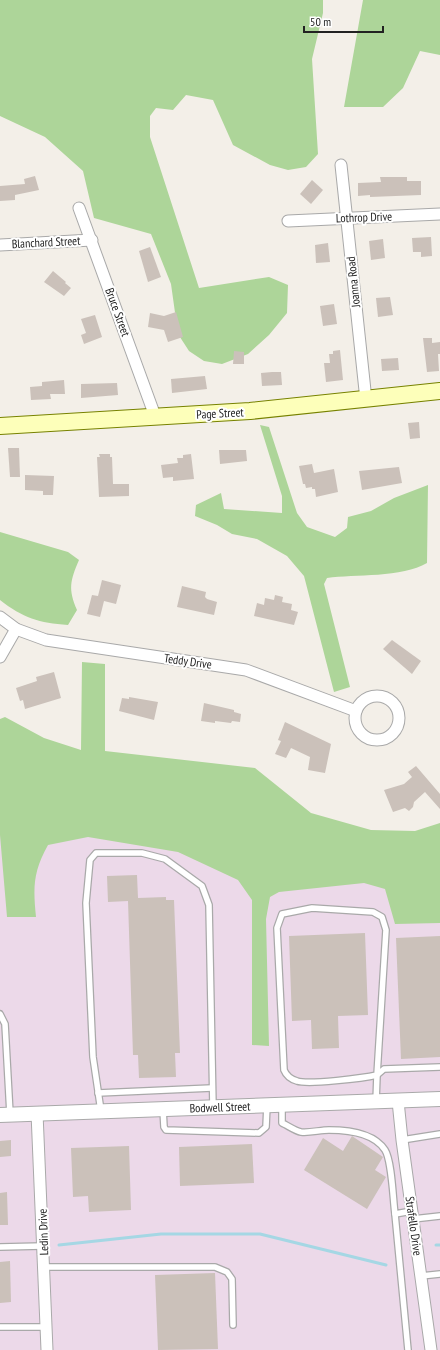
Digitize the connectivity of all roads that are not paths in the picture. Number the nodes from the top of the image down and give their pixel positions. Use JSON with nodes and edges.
{"nodes":[{"id":1,"x":341,"y":165,"type":"dead end"},
{"id":2,"x":79,"y":208,"type":"dead end"},
{"id":3,"x":440,"y":214,"type":"edge"},
{"id":4,"x":346,"y":218,"type":"junction"},
{"id":5,"x":288,"y":221,"type":"dead end"},
{"id":6,"x":92,"y":240,"type":"junction"},
{"id":7,"x":0,"y":245,"type":"edge"},
{"id":8,"x":440,"y":391,"type":"edge"},
{"id":9,"x":366,"y":400,"type":"junction"},
{"id":10,"x":155,"y":416,"type":"junction"},
{"id":11,"x":0,"y":426,"type":"edge"},
{"id":12,"x":0,"y":617,"type":"edge"},
{"id":13,"x":16,"y":629,"type":"junction"},
{"id":14,"x":0,"y":658,"type":"edge"},
{"id":15,"x":356,"y":711,"type":"dead end"},
{"id":16,"x":0,"y":1014,"type":"edge"},
{"id":17,"x":440,"y":1067,"type":"edge"},
{"id":18,"x":377,"y":1075,"type":"junction"},
{"id":19,"x":212,"y":1088,"type":"junction"},
{"id":20,"x":98,"y":1093,"type":"junction"},
{"id":21,"x":440,"y":1099,"type":"edge"},
{"id":22,"x":398,"y":1101,"type":"junction"},
{"id":23,"x":376,"y":1102,"type":"junction"},
{"id":24,"x":267,"y":1105,"type":"junction"},
{"id":25,"x":282,"y":1105,"type":"junction"},
{"id":26,"x":213,"y":1107,"type":"junction"},
{"id":27,"x":163,"y":1109,"type":"junction"},
{"id":28,"x":101,"y":1111,"type":"junction"},
{"id":29,"x":37,"y":1113,"type":"junction"},
{"id":30,"x":5,"y":1114,"type":"edge"},
{"id":31,"x":440,"y":1134,"type":"edge"},
{"id":32,"x":402,"y":1140,"type":"junction"},
{"id":33,"x":394,"y":1214,"type":"junction"},
{"id":34,"x":412,"y":1215,"type":"junction"},
{"id":35,"x":440,"y":1216,"type":"edge"},
{"id":36,"x":43,"y":1246,"type":"junction"},
{"id":37,"x":0,"y":1247,"type":"edge"},
{"id":38,"x":44,"y":1267,"type":"junction"},
{"id":39,"x":440,"y":1274,"type":"edge"},
{"id":40,"x":421,"y":1276,"type":"junction"},
{"id":41,"x":233,"y":1325,"type":"dead end"},
{"id":42,"x":0,"y":1327,"type":"edge"},
{"id":43,"x":46,"y":1327,"type":"junction"},
{"id":44,"x":46,"y":1350,"type":"edge"},
{"id":45,"x":408,"y":1350,"type":"edge"},
{"id":46,"x":431,"y":1350,"type":"edge"}],
"edges":[{"from":1,"to":4,"type":"street","name":"Joanna Road"},
{"from":2,"to":6,"type":"street","name":"Bruce Street"},
{"from":3,"to":4,"type":"street","name":"Lothrop Drive"},
{"from":4,"to":5,"type":"street","name":"Lothrop Drive"},
{"from":4,"to":9,"type":"street","name":"Joanna Road"},
{"from":6,"to":7,"type":"street","name":"Blanchard Street"},
{"from":6,"to":10,"type":"street","name":"Bruce Street"},
{"from":8,"to":9,"type":"main road","name":"Page Street"},
{"from":9,"to":10,"type":"main road","name":"Page Street"},
{"from":10,"to":11,"type":"main road","name":"Page Street"},
{"from":12,"to":13,"type":"street","name":"Teddy Drive"},
{"from":13,"to":14,"type":"street"},
{"from":13,"to":15,"type":"street","name":"Teddy Drive"},
{"from":16,"to":30,"type":"lane"},
{"from":17,"to":18,"type":"lane"},
{"from":18,"to":18,"type":"lane"},
{"from":18,"to":23,"type":"lane"},
{"from":19,"to":20,"type":"lane"},
{"from":19,"to":20,"type":"lane"},
{"from":19,"to":26,"type":"lane"},
{"from":20,"to":28,"type":"lane"},
{"from":21,"to":22,"type":"street","name":"Bodwell Street"},
{"from":22,"to":23,"type":"street","name":"Bodwell Street"},
{"from":22,"to":32,"type":"street","name":"Strafello Drive"},
{"from":23,"to":25,"type":"street","name":"Bodwell Street"},
{"from":24,"to":25,"type":"street","name":"Bodwell Street"},
{"from":24,"to":26,"type":"street","name":"Bodwell Street"},
{"from":24,"to":27,"type":"lane"},
{"from":25,"to":33,"type":"lane"},
{"from":26,"to":27,"type":"street","name":"Bodwell Street"},
{"from":27,"to":28,"type":"street","name":"Bodwell Street"},
{"from":28,"to":29,"type":"street","name":"Bodwell Street"},
{"from":29,"to":30,"type":"street","name":"Bodwell Street"},
{"from":29,"to":36,"type":"street","name":"Ledin Drive"},
{"from":31,"to":32,"type":"lane"},
{"from":32,"to":34,"type":"street","name":"Strafello Drive"},
{"from":33,"to":34,"type":"lane"},
{"from":33,"to":45,"type":"lane"},
{"from":34,"to":35,"type":"lane"},
{"from":34,"to":40,"type":"street","name":"Strafello Drive"},
{"from":36,"to":37,"type":"lane"},
{"from":36,"to":38,"type":"street","name":"Ledin Drive"},
{"from":38,"to":41,"type":"lane"},
{"from":38,"to":43,"type":"street","name":"Ledin Drive"},
{"from":39,"to":40,"type":"lane"},
{"from":40,"to":46,"type":"street","name":"Strafello Drive"},
{"from":42,"to":43,"type":"lane"},
{"from":43,"to":44,"type":"street","name":"Ledin Drive"}]}
